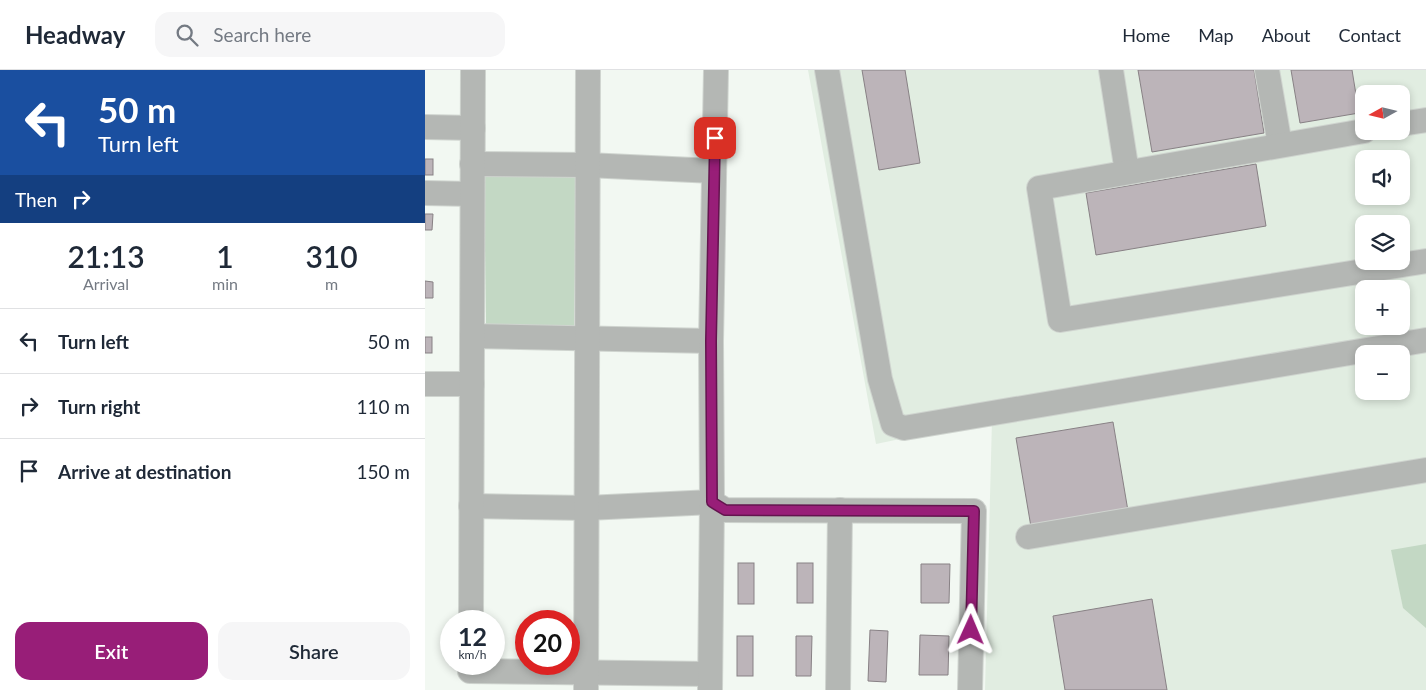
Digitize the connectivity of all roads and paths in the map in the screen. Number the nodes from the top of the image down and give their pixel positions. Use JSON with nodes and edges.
{"nodes":[{"id":1,"x":473,"y":70,"type":"edge"},
{"id":2,"x":588,"y":70,"type":"edge"},
{"id":3,"x":716,"y":70,"type":"edge"},
{"id":4,"x":827,"y":70,"type":"edge"},
{"id":5,"x":1111,"y":70,"type":"edge"},
{"id":6,"x":1267,"y":70,"type":"edge"},
{"id":7,"x":1426,"y":120,"type":"edge"},
{"id":8,"x":1410,"y":123,"type":"edge"},
{"id":9,"x":425,"y":127,"type":"edge"},
{"id":10,"x":473,"y":128,"type":"junction"},
{"id":11,"x":1355,"y":132,"type":"edge"},
{"id":12,"x":1280,"y":145,"type":"junction"},
{"id":13,"x":472,"y":164,"type":"junction"},
{"id":14,"x":587,"y":166,"type":"junction"},
{"id":15,"x":715,"y":171,"type":"junction"},
{"id":16,"x":1127,"y":172,"type":"junction"},
{"id":17,"x":425,"y":193,"type":"edge"},
{"id":18,"x":472,"y":194,"type":"junction"},
{"id":19,"x":1426,"y":261,"type":"edge"},
{"id":20,"x":472,"y":336,"type":"junction"},
{"id":21,"x":587,"y":338,"type":"junction"},
{"id":22,"x":1426,"y":340,"type":"edge"},
{"id":23,"x":711,"y":341,"type":"junction"},
{"id":24,"x":425,"y":384,"type":"edge"},
{"id":25,"x":472,"y":384,"type":"junction"},
{"id":26,"x":1426,"y":470,"type":"edge"},
{"id":27,"x":712,"y":502,"type":"junction"},
{"id":28,"x":471,"y":506,"type":"junction"},
{"id":29,"x":587,"y":508,"type":"junction"},
{"id":30,"x":840,"y":510,"type":"junction"},
{"id":31,"x":1028,"y":537,"type":"dead end"},
{"id":32,"x":471,"y":610,"type":"edge"},
{"id":33,"x":470,"y":675,"type":"edge"},
{"id":34,"x":586,"y":681,"type":"edge"},
{"id":35,"x":710,"y":682,"type":"edge"},
{"id":36,"x":838,"y":690,"type":"edge"},
{"id":37,"x":970,"y":690,"type":"edge"}],
"edges":[{"from":1,"to":10,"type":"street"},
{"from":2,"to":14,"type":"street"},
{"from":3,"to":15,"type":"street"},
{"from":4,"to":22,"type":"street"},
{"from":5,"to":16,"type":"street"},
{"from":6,"to":12,"type":"street"},
{"from":7,"to":8,"type":"street"},
{"from":9,"to":10,"type":"street"},
{"from":10,"to":13,"type":"street"},
{"from":11,"to":12,"type":"street"},
{"from":12,"to":16,"type":"street"},
{"from":13,"to":14,"type":"street"},
{"from":13,"to":18,"type":"street"},
{"from":14,"to":15,"type":"street"},
{"from":14,"to":21,"type":"street"},
{"from":15,"to":23,"type":"street"},
{"from":16,"to":19,"type":"street"},
{"from":17,"to":18,"type":"street"},
{"from":18,"to":20,"type":"street"},
{"from":20,"to":21,"type":"street"},
{"from":20,"to":25,"type":"street"},
{"from":21,"to":23,"type":"street"},
{"from":21,"to":29,"type":"street"},
{"from":23,"to":27,"type":"street"},
{"from":24,"to":25,"type":"street"},
{"from":25,"to":28,"type":"street"},
{"from":26,"to":31,"type":"street"},
{"from":27,"to":29,"type":"street"},
{"from":27,"to":30,"type":"street"},
{"from":27,"to":35,"type":"street"},
{"from":28,"to":29,"type":"street"},
{"from":28,"to":32,"type":"street"},
{"from":29,"to":34,"type":"street"},
{"from":30,"to":36,"type":"street"},
{"from":30,"to":37,"type":"street"},
{"from":33,"to":34,"type":"street"},
{"from":34,"to":35,"type":"street"}]}
